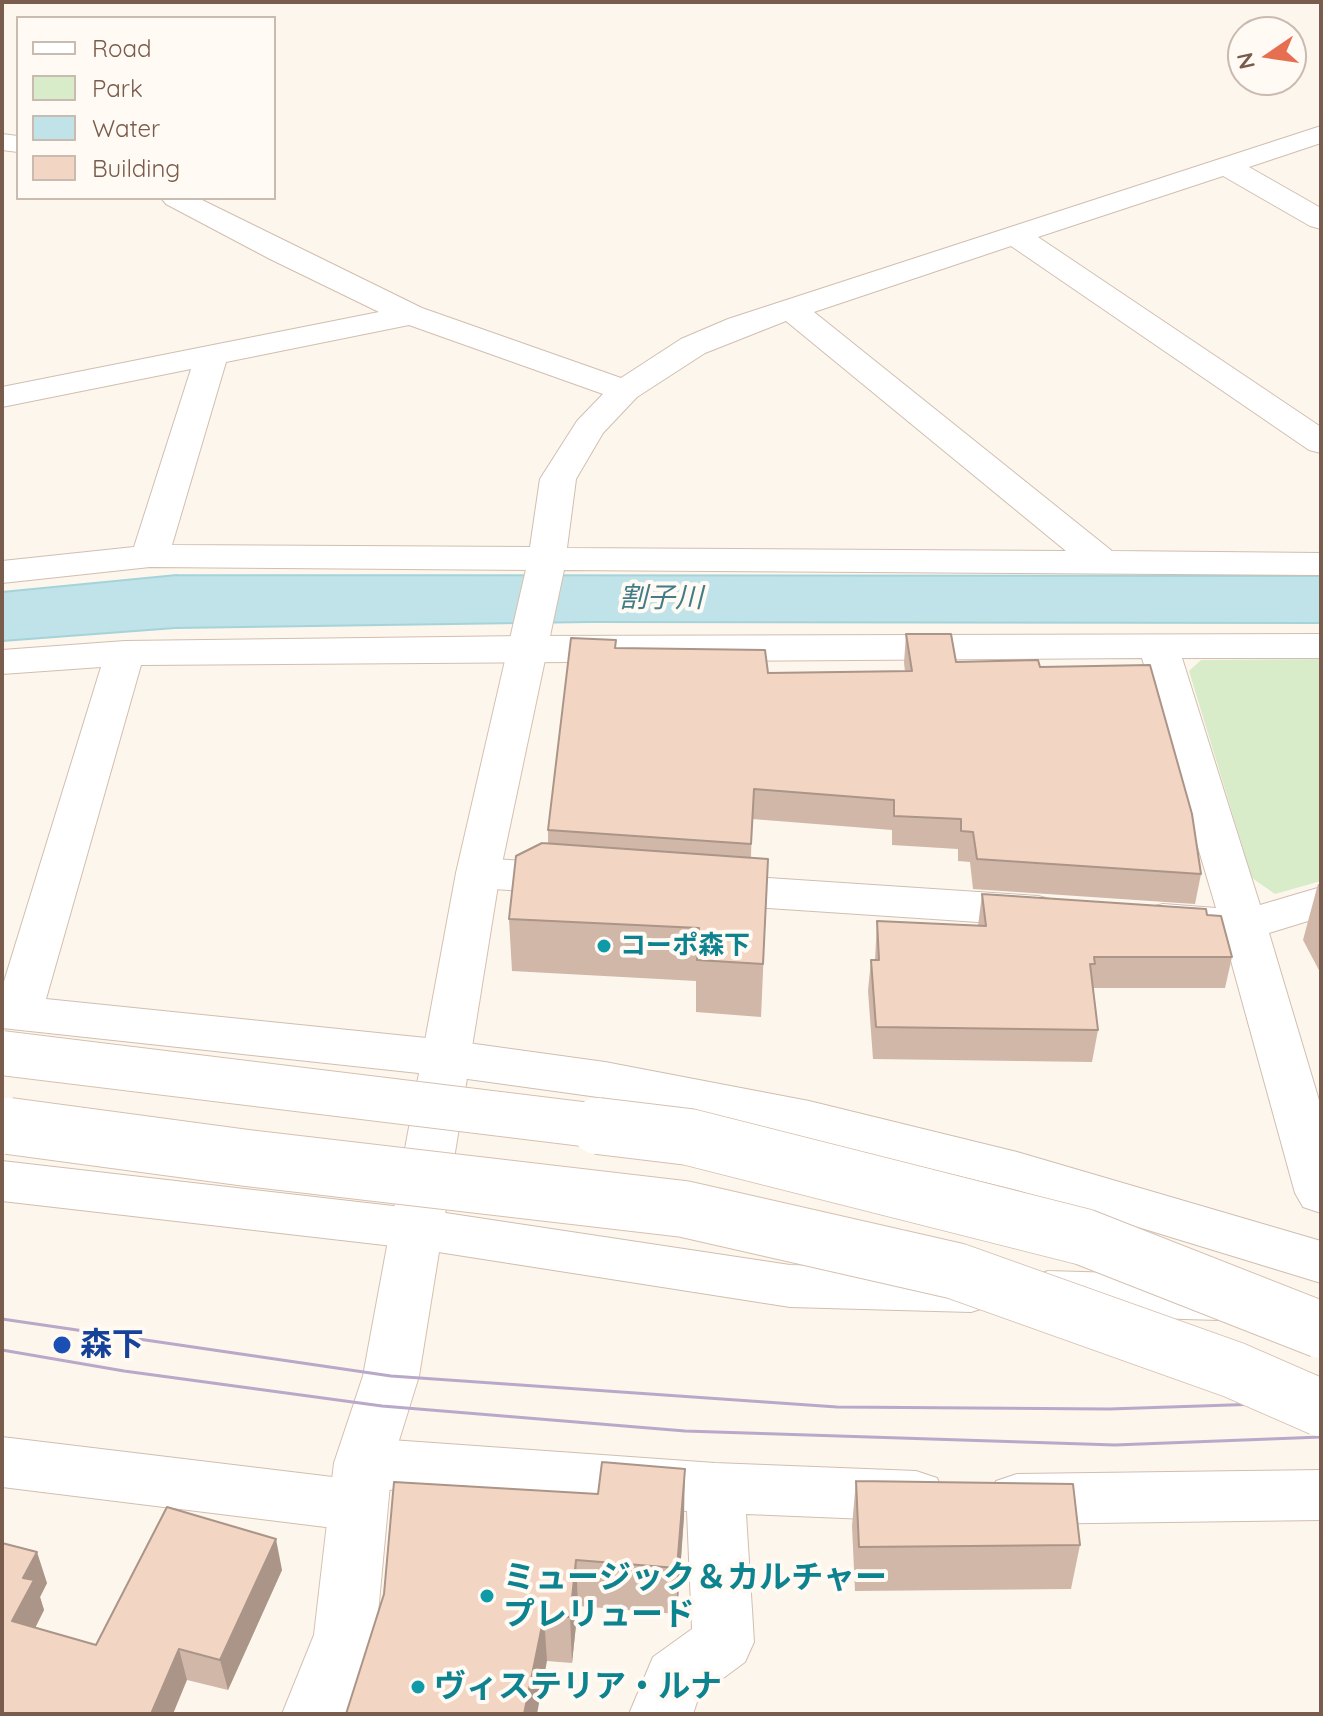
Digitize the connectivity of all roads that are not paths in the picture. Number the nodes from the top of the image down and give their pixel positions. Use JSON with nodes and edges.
{"nodes":[{"id":1,"x":1321,"y":134,"type":"edge"},
{"id":2,"x":1227,"y":166,"type":"junction"},
{"id":3,"x":180,"y":200,"type":"edge"},
{"id":4,"x":1321,"y":220,"type":"edge"},
{"id":5,"x":1017,"y":237,"type":"junction"},
{"id":6,"x":791,"y":309,"type":"junction"},
{"id":7,"x":411,"y":315,"type":"junction"},
{"id":8,"x":212,"y":355,"type":"junction"},
{"id":9,"x":625,"y":390,"type":"junction"},
{"id":10,"x":2,"y":397,"type":"edge"},
{"id":11,"x":1321,"y":443,"type":"edge"},
{"id":12,"x":150,"y":556,"type":"junction"},
{"id":13,"x":547,"y":561,"type":"junction"},
{"id":14,"x":1102,"y":562,"type":"junction"},
{"id":15,"x":1321,"y":564,"type":"edge"},
{"id":16,"x":2,"y":572,"type":"edge"},
{"id":17,"x":528,"y":640,"type":"junction"},
{"id":18,"x":1158,"y":646,"type":"junction"},
{"id":19,"x":1321,"y":646,"type":"edge"},
{"id":20,"x":125,"y":653,"type":"junction"},
{"id":21,"x":2,"y":662,"type":"edge"},
{"id":22,"x":478,"y":873,"type":"junction"},
{"id":23,"x":619,"y":883,"type":"edge"},
{"id":24,"x":666,"y":886,"type":"edge"},
{"id":25,"x":1321,"y":902,"type":"edge"},
{"id":26,"x":1072,"y":913,"type":"edge"},
{"id":27,"x":1119,"y":916,"type":"edge"},
{"id":28,"x":1244,"y":925,"type":"junction"},
{"id":29,"x":7,"y":1026,"type":"edge"},
{"id":30,"x":446,"y":1058,"type":"junction"},
{"id":31,"x":2,"y":1125,"type":"edge"},
{"id":32,"x":2,"y":1181,"type":"edge"},
{"id":33,"x":1321,"y":1193,"type":"edge"},
{"id":34,"x":419,"y":1229,"type":"junction"},
{"id":35,"x":1321,"y":1262,"type":"edge"},
{"id":36,"x":1321,"y":1302,"type":"edge"},
{"id":37,"x":1321,"y":1330,"type":"edge"},
{"id":38,"x":1321,"y":1408,"type":"edge"},
{"id":39,"x":2,"y":1462,"type":"edge"},
{"id":40,"x":361,"y":1484,"type":"junction"},
{"id":41,"x":715,"y":1488,"type":"junction"},
{"id":42,"x":1315,"y":1500,"type":"edge"},
{"id":43,"x":314,"y":1714,"type":"edge"},
{"id":44,"x":661,"y":1714,"type":"edge"}],
"edges":[{"from":1,"to":2,"type":"street"},
{"from":2,"to":4,"type":"street"},
{"from":2,"to":5,"type":"street"},
{"from":3,"to":7,"type":"street"},
{"from":5,"to":6,"type":"street"},
{"from":5,"to":11,"type":"street"},
{"from":6,"to":9,"type":"street"},
{"from":6,"to":14,"type":"street"},
{"from":7,"to":8,"type":"street"},
{"from":7,"to":9,"type":"street"},
{"from":8,"to":10,"type":"street"},
{"from":8,"to":12,"type":"street"},
{"from":9,"to":13,"type":"street"},
{"from":12,"to":13,"type":"street"},
{"from":12,"to":16,"type":"street"},
{"from":13,"to":14,"type":"street"},
{"from":13,"to":17,"type":"street"},
{"from":14,"to":15,"type":"street"},
{"from":17,"to":18,"type":"street"},
{"from":17,"to":20,"type":"street"},
{"from":17,"to":22,"type":"street"},
{"from":18,"to":19,"type":"street"},
{"from":18,"to":28,"type":"street"},
{"from":20,"to":21,"type":"street"},
{"from":20,"to":29,"type":"street"},
{"from":22,"to":23,"type":"street"},
{"from":22,"to":30,"type":"street"},
{"from":24,"to":26,"type":"street"},
{"from":25,"to":28,"type":"street"},
{"from":27,"to":28,"type":"street"},
{"from":28,"to":33,"type":"street"},
{"from":29,"to":30,"type":"street"},
{"from":29,"to":37,"type":"street","bridge":true},
{"from":30,"to":34,"type":"street"},
{"from":30,"to":35,"type":"street"},
{"from":31,"to":38,"type":"street","bridge":true},
{"from":32,"to":34,"type":"street"},
{"from":34,"to":36,"type":"street"},
{"from":34,"to":40,"type":"street"},
{"from":39,"to":40,"type":"street"},
{"from":40,"to":41,"type":"street"},
{"from":40,"to":43,"type":"street"},
{"from":41,"to":42,"type":"street"},
{"from":41,"to":44,"type":"street"}]}
